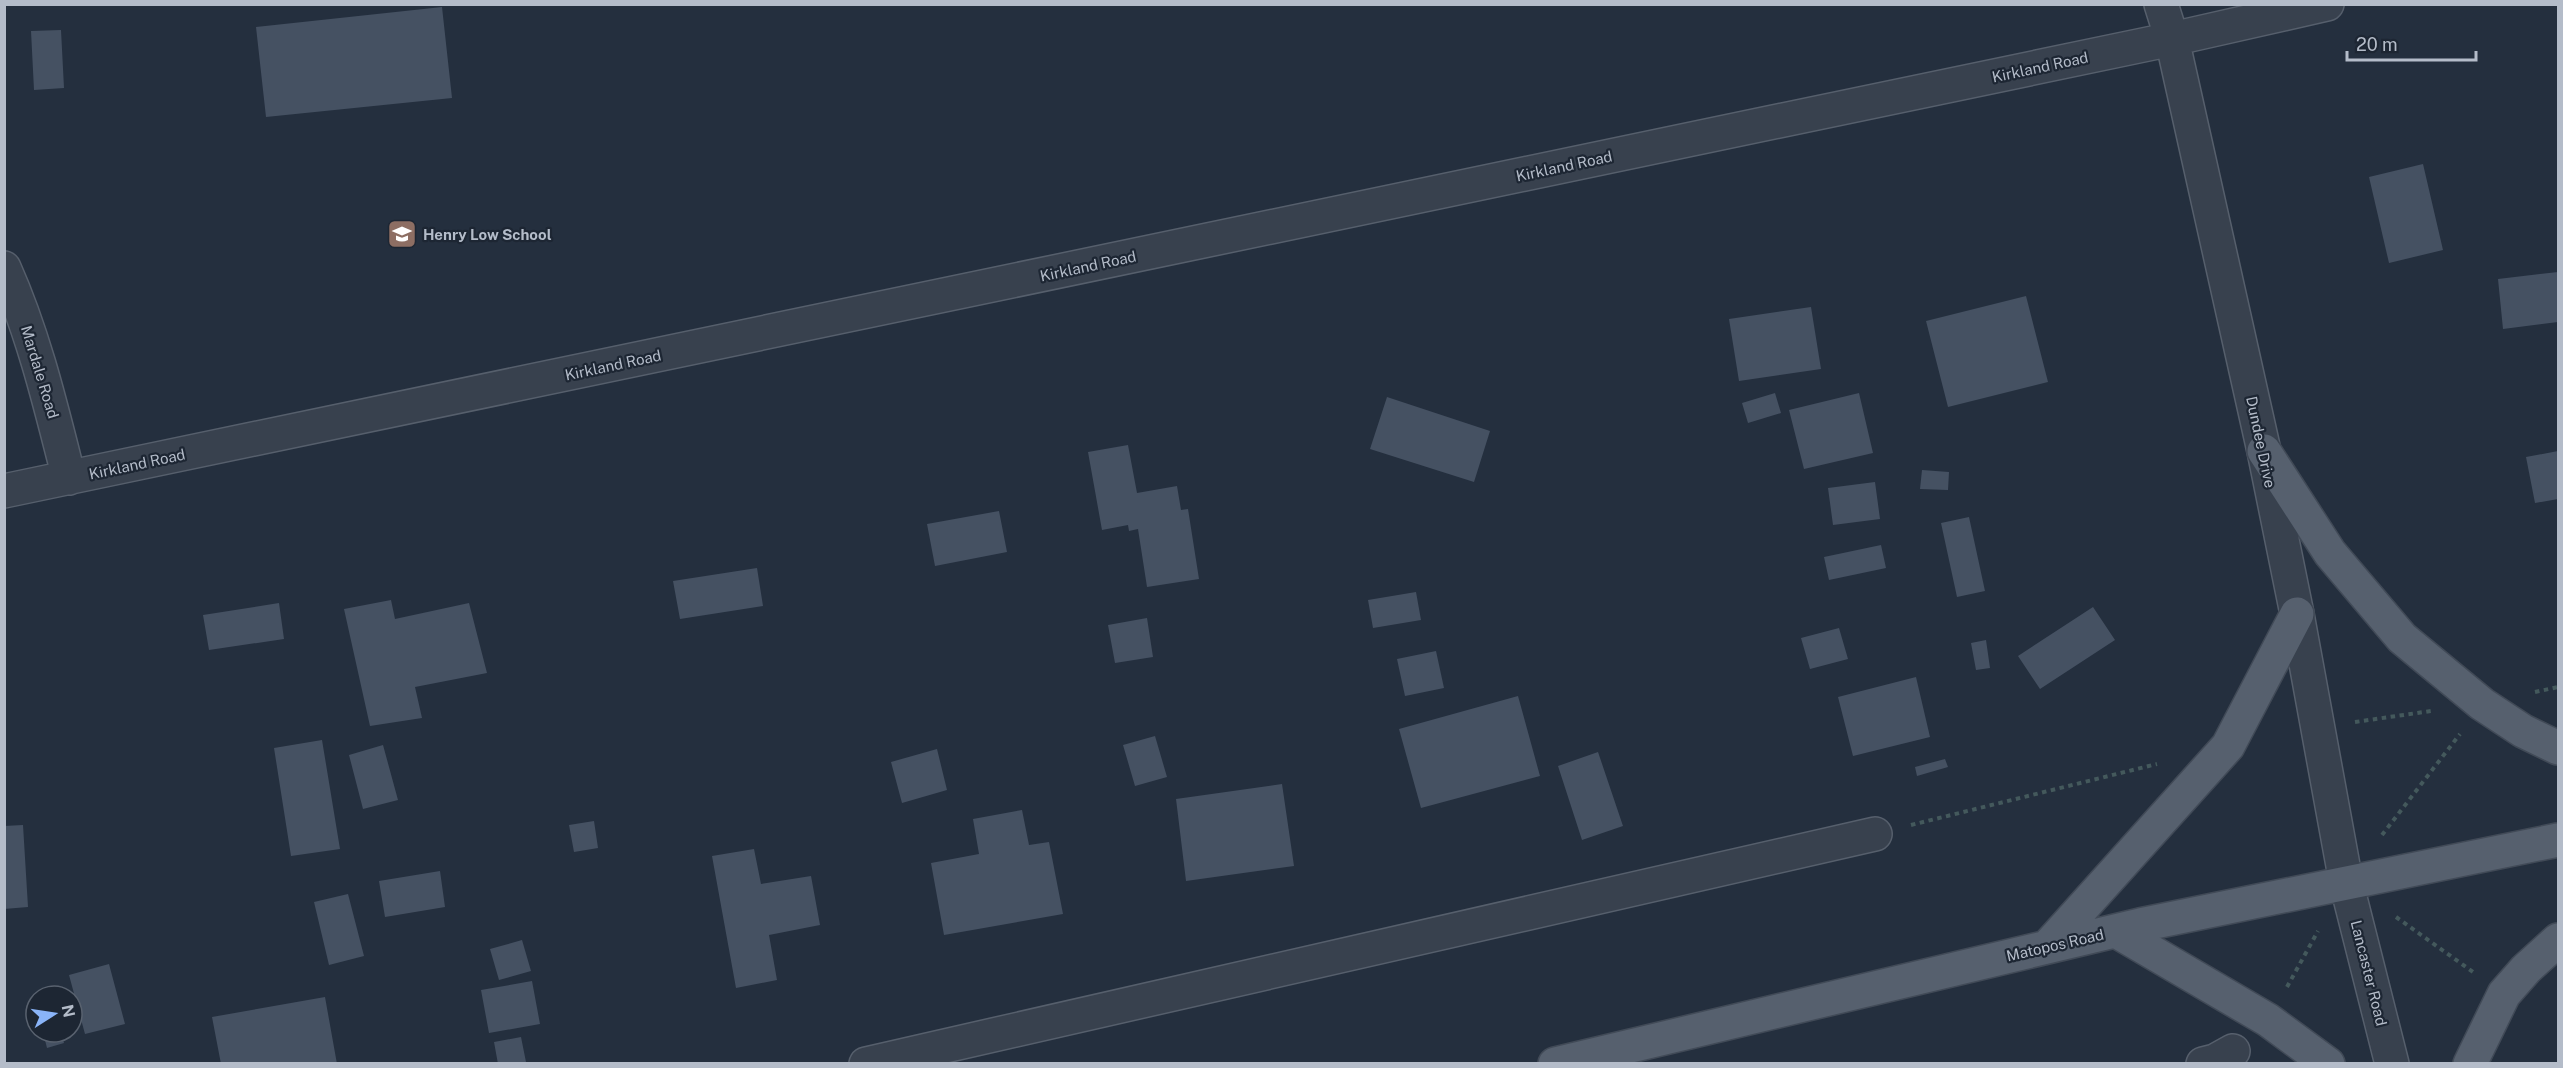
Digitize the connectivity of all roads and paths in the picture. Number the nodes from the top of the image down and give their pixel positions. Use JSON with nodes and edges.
{"nodes":[{"id":1,"x":2161,"y":4,"type":"edge"},
{"id":2,"x":2327,"y":4,"type":"edge"},
{"id":3,"x":2172,"y":39,"type":"junction"},
{"id":4,"x":4,"y":268,"type":"edge"},
{"id":5,"x":2264,"y":451,"type":"junction"},
{"id":6,"x":69,"y":478,"type":"junction"},
{"id":7,"x":4,"y":491,"type":"edge"},
{"id":8,"x":2297,"y":614,"type":"junction"},
{"id":9,"x":2559,"y":687,"type":"edge"},
{"id":10,"x":2482,"y":704,"type":"junction"},
{"id":11,"x":2559,"y":748,"type":"edge"},
{"id":12,"x":1875,"y":834,"type":"dead end"},
{"id":13,"x":2559,"y":840,"type":"edge"},
{"id":14,"x":2346,"y":882,"type":"junction"},
{"id":15,"x":2116,"y":931,"type":"junction"},
{"id":16,"x":2559,"y":940,"type":"edge"},
{"id":17,"x":2048,"y":946,"type":"junction"},
{"id":18,"x":2504,"y":994,"type":"junction"},
{"id":19,"x":2268,"y":1020,"type":"junction"},
{"id":20,"x":2233,"y":1051,"type":"dead end"},
{"id":21,"x":866,"y":1064,"type":"edge"},
{"id":22,"x":1556,"y":1064,"type":"edge"},
{"id":23,"x":2203,"y":1064,"type":"edge"},
{"id":24,"x":2328,"y":1064,"type":"edge"},
{"id":25,"x":2392,"y":1064,"type":"edge"},
{"id":26,"x":2470,"y":1064,"type":"edge"}],
"edges":[{"from":1,"to":3,"type":"street","name":"Dundee Drive"},
{"from":2,"to":3,"type":"street","name":"Kirkland Road"},
{"from":3,"to":5,"type":"street","name":"Dundee Drive"},
{"from":3,"to":6,"type":"street","name":"Kirkland Road"},
{"from":4,"to":6,"type":"street","name":"Mardale Road"},
{"from":5,"to":8,"type":"street","name":"Dundee Drive"},
{"from":5,"to":10,"type":"main road"},
{"from":6,"to":7,"type":"street","name":"Kirkland Road"},
{"from":8,"to":14,"type":"street","name":"Dundee Drive"},
{"from":8,"to":17,"type":"main road"},
{"from":9,"to":10,"type":"path"},
{"from":10,"to":11,"type":"main road"},
{"from":10,"to":14,"type":"path"},
{"from":12,"to":21,"type":"street"},
{"from":13,"to":14,"type":"main road","name":"Matopos Road"},
{"from":14,"to":15,"type":"main road","name":"Matopos Road"},
{"from":14,"to":18,"type":"path"},
{"from":14,"to":19,"type":"path"},
{"from":14,"to":25,"type":"street","name":"Lancaster Road"},
{"from":15,"to":17,"type":"main road","name":"Matopos Road"},
{"from":15,"to":19,"type":"main road"},
{"from":16,"to":18,"type":"main road"},
{"from":17,"to":22,"type":"main road","name":"Matopos Road"},
{"from":18,"to":26,"type":"main road"},
{"from":19,"to":24,"type":"main road"},
{"from":20,"to":23,"type":"street"}]}
